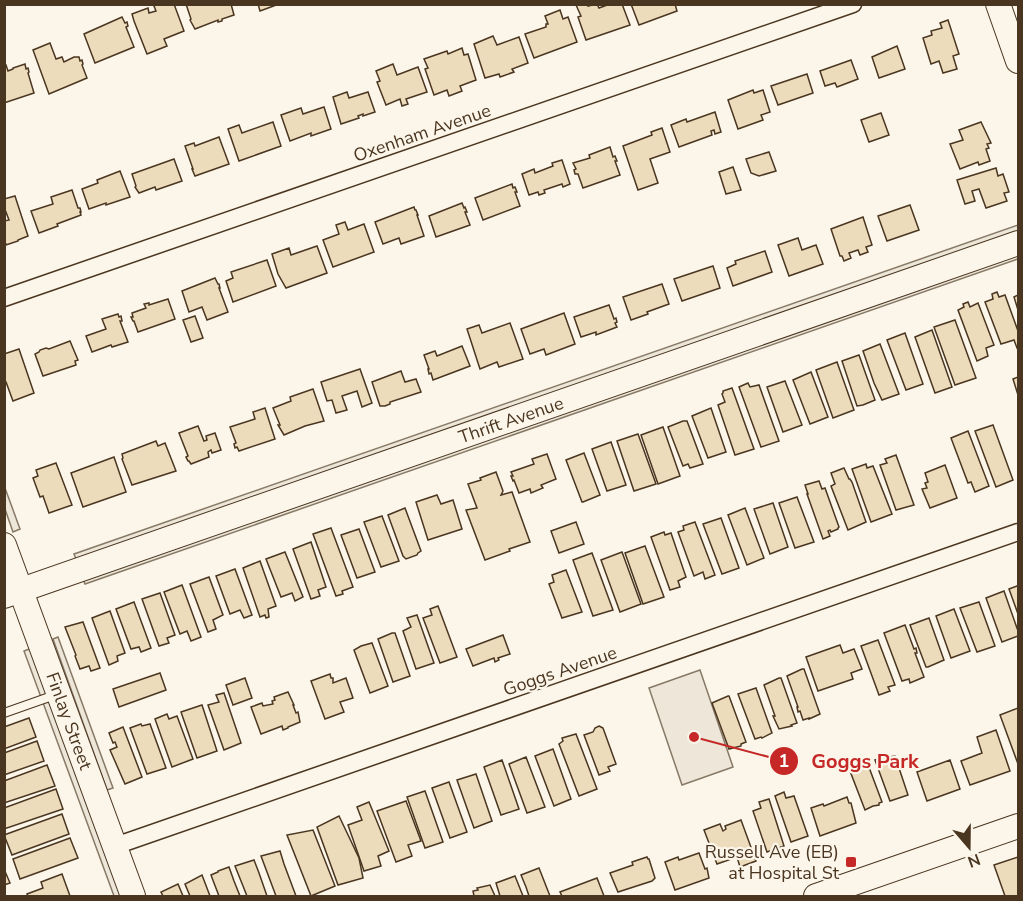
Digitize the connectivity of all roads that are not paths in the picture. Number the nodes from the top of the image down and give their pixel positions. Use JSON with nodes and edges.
{"nodes":[{"id":1,"x":853,"y":4,"type":"edge"},
{"id":2,"x":998,"y":4,"type":"edge"},
{"id":3,"x":1018,"y":61,"type":"edge"},
{"id":4,"x":1018,"y":243,"type":"edge"},
{"id":5,"x":4,"y":298,"type":"edge"},
{"id":6,"x":1018,"y":532,"type":"edge"},
{"id":7,"x":4,"y":545,"type":"edge"},
{"id":8,"x":13,"y":593,"type":"edge"},
{"id":9,"x":58,"y":693,"type":"junction"},
{"id":10,"x":4,"y":713,"type":"edge"},
{"id":11,"x":1018,"y":826,"type":"edge"},
{"id":12,"x":115,"y":846,"type":"junction"},
{"id":13,"x":133,"y":897,"type":"edge"},
{"id":14,"x":816,"y":897,"type":"edge"}],
"edges":[{"from":1,"to":5,"type":"street","name":"Oxenham Avenue"},
{"from":2,"to":3,"type":"street"},
{"from":4,"to":8,"type":"street","name":"Thrift Avenue"},
{"from":6,"to":12,"type":"street","name":"Goggs Avenue"},
{"from":7,"to":8,"type":"street","name":"Finlay Street"},
{"from":8,"to":9,"type":"street","name":"Finlay Street"},
{"from":9,"to":10,"type":"lane"},
{"from":9,"to":12,"type":"street","name":"Finlay Street"},
{"from":11,"to":14,"type":"street"},
{"from":12,"to":13,"type":"street","name":"Finlay Street"}]}
